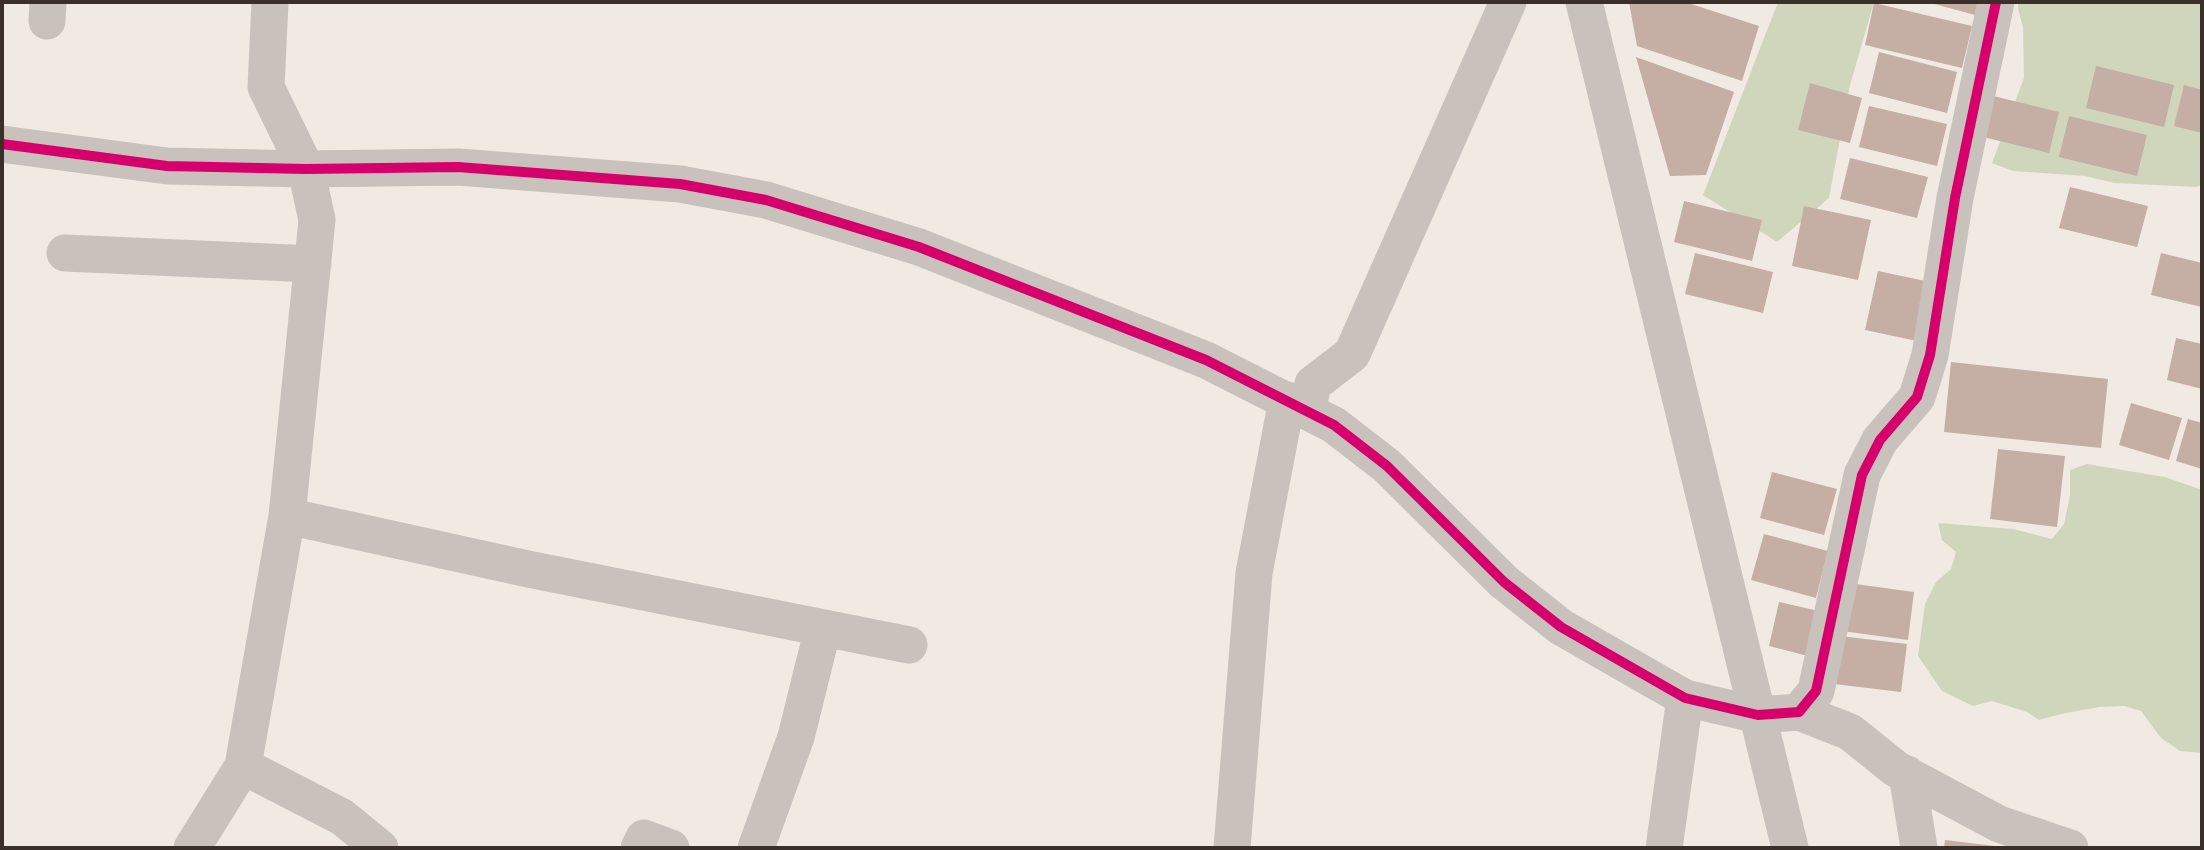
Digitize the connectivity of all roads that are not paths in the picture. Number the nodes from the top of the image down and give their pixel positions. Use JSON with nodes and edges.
{"nodes":[{"id":1,"x":270,"y":2,"type":"edge"},
{"id":2,"x":1508,"y":2,"type":"edge"},
{"id":3,"x":1584,"y":2,"type":"edge"},
{"id":4,"x":1996,"y":2,"type":"edge"},
{"id":5,"x":2,"y":144,"type":"edge"},
{"id":6,"x":306,"y":169,"type":"junction"},
{"id":7,"x":65,"y":253,"type":"dead end"},
{"id":8,"x":313,"y":264,"type":"junction"},
{"id":9,"x":1297,"y":406,"type":"junction"},
{"id":10,"x":286,"y":516,"type":"junction"},
{"id":11,"x":823,"y":628,"type":"junction"},
{"id":12,"x":909,"y":645,"type":"dead end"},
{"id":13,"x":1685,"y":698,"type":"junction"},
{"id":14,"x":1799,"y":712,"type":"junction"},
{"id":15,"x":1758,"y":715,"type":"junction"},
{"id":16,"x":243,"y":766,"type":"junction"},
{"id":17,"x":1907,"y":774,"type":"junction"},
{"id":18,"x":192,"y":848,"type":"edge"},
{"id":19,"x":380,"y":848,"type":"edge"},
{"id":20,"x":639,"y":848,"type":"edge"},
{"id":21,"x":671,"y":848,"type":"edge"},
{"id":22,"x":756,"y":848,"type":"edge"},
{"id":23,"x":1232,"y":848,"type":"edge"},
{"id":24,"x":1664,"y":848,"type":"edge"},
{"id":25,"x":1790,"y":848,"type":"edge"},
{"id":26,"x":1919,"y":848,"type":"edge"},
{"id":27,"x":2070,"y":848,"type":"edge"}],
"edges":[{"from":1,"to":6,"type":"street"},
{"from":2,"to":9,"type":"street"},
{"from":3,"to":15,"type":"street"},
{"from":4,"to":14,"type":"street"},
{"from":5,"to":6,"type":"street"},
{"from":6,"to":8,"type":"street"},
{"from":6,"to":9,"type":"street"},
{"from":7,"to":8,"type":"street"},
{"from":8,"to":10,"type":"street"},
{"from":9,"to":13,"type":"street"},
{"from":9,"to":23,"type":"street"},
{"from":10,"to":11,"type":"street"},
{"from":10,"to":16,"type":"street"},
{"from":11,"to":12,"type":"street"},
{"from":11,"to":22,"type":"street"},
{"from":13,"to":15,"type":"street"},
{"from":13,"to":24,"type":"street"},
{"from":14,"to":15,"type":"street"},
{"from":14,"to":17,"type":"street"},
{"from":15,"to":25,"type":"street"},
{"from":16,"to":18,"type":"street"},
{"from":16,"to":19,"type":"street"},
{"from":17,"to":26,"type":"street"},
{"from":17,"to":27,"type":"street"},
{"from":20,"to":21,"type":"street"}]}
